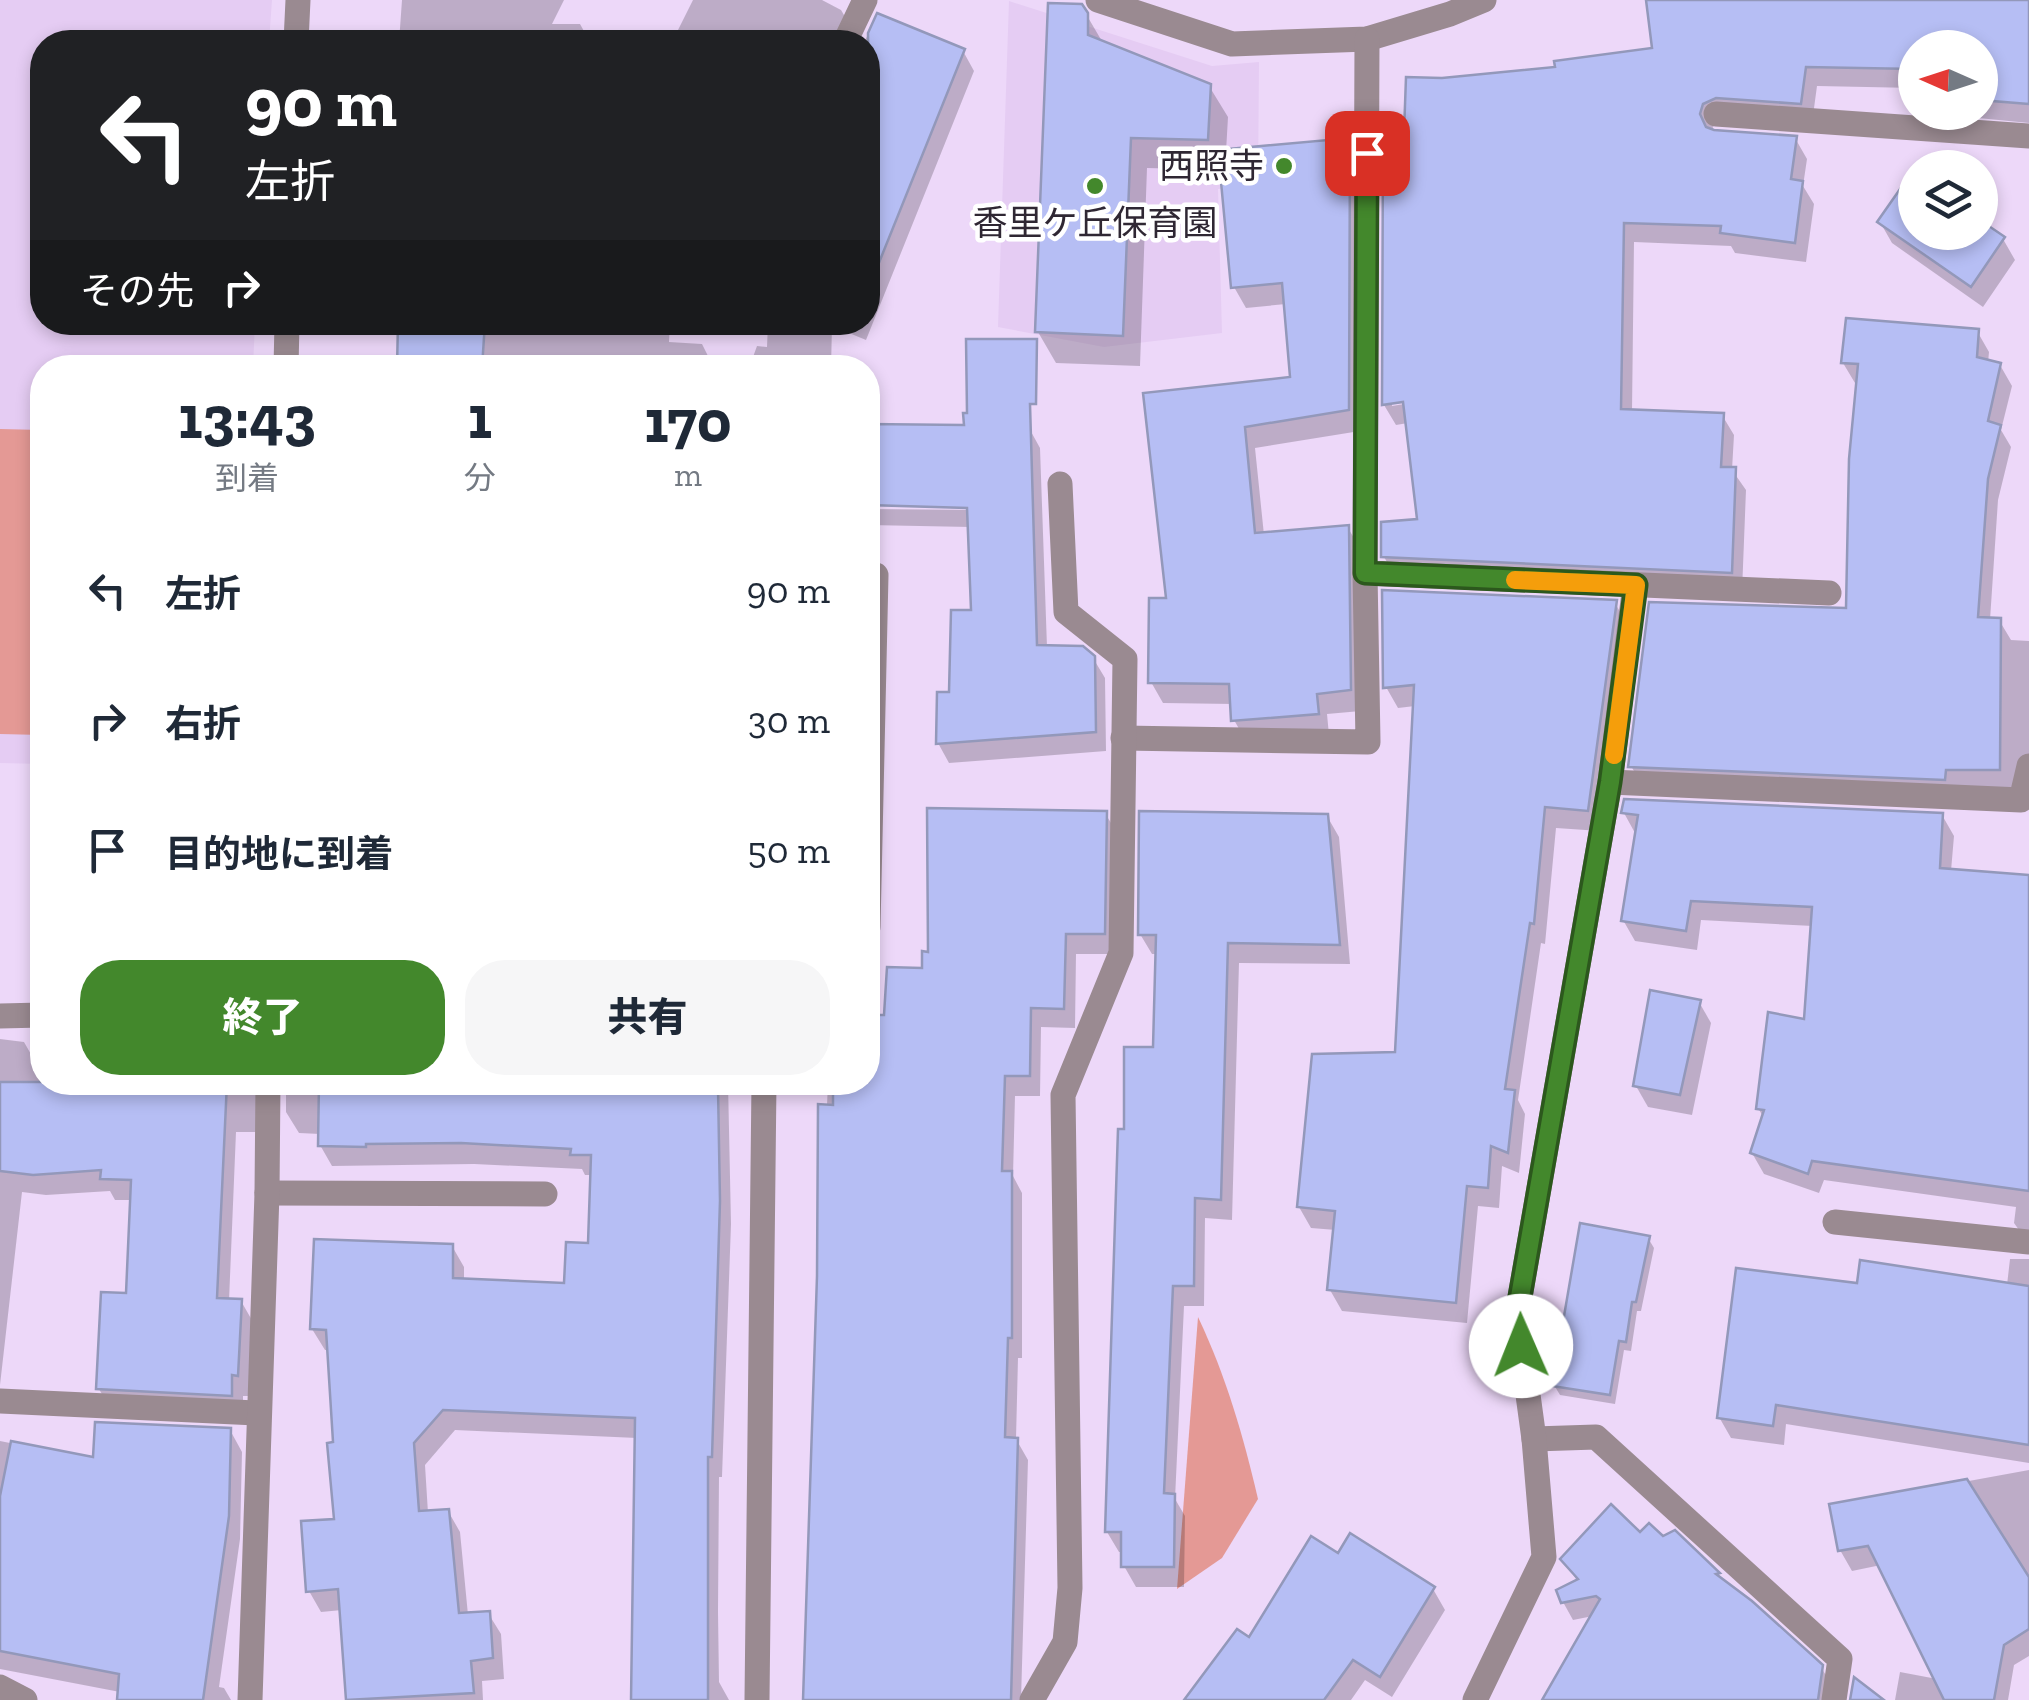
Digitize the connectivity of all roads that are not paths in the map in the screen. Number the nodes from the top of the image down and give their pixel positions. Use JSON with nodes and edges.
{"nodes":[{"id":1,"x":298,"y":0,"type":"edge"},
{"id":2,"x":865,"y":0,"type":"edge"},
{"id":3,"x":1098,"y":0,"type":"edge"},
{"id":4,"x":1484,"y":0,"type":"edge"},
{"id":5,"x":297,"y":30,"type":"edge"},
{"id":6,"x":851,"y":30,"type":"edge"},
{"id":7,"x":1367,"y":38,"type":"junction"},
{"id":8,"x":1716,"y":114,"type":"dead end"},
{"id":9,"x":2029,"y":136,"type":"edge"},
{"id":10,"x":1060,"y":484,"type":"dead end"},
{"id":11,"x":1365,"y":573,"type":"junction"},
{"id":12,"x":1636,"y":585,"type":"junction"},
{"id":13,"x":1828,"y":592,"type":"dead end"},
{"id":14,"x":1123,"y":738,"type":"junction"},
{"id":15,"x":2029,"y":766,"type":"edge"},
{"id":16,"x":1610,"y":782,"type":"junction"},
{"id":17,"x":30,"y":1015,"type":"edge"},
{"id":18,"x":0,"y":1016,"type":"edge"},
{"id":19,"x":268,"y":1095,"type":"edge"},
{"id":20,"x":764,"y":1095,"type":"edge"},
{"id":21,"x":268,"y":1193,"type":"junction"},
{"id":22,"x":545,"y":1194,"type":"dead end"},
{"id":23,"x":1835,"y":1222,"type":"dead end"},
{"id":24,"x":2029,"y":1242,"type":"edge"},
{"id":25,"x":0,"y":1401,"type":"edge"},
{"id":26,"x":258,"y":1413,"type":"junction"},
{"id":27,"x":1534,"y":1440,"type":"junction"},
{"id":28,"x":0,"y":1687,"type":"edge"},
{"id":29,"x":25,"y":1700,"type":"edge"},
{"id":30,"x":250,"y":1700,"type":"edge"},
{"id":31,"x":757,"y":1700,"type":"edge"},
{"id":32,"x":1032,"y":1700,"type":"edge"},
{"id":33,"x":1475,"y":1700,"type":"edge"},
{"id":34,"x":1834,"y":1700,"type":"edge"}],
"edges":[{"from":1,"to":5,"type":"street"},
{"from":2,"to":6,"type":"street"},
{"from":3,"to":7,"type":"street"},
{"from":4,"to":7,"type":"street"},
{"from":7,"to":11,"type":"street"},
{"from":8,"to":9,"type":"street"},
{"from":10,"to":14,"type":"street"},
{"from":11,"to":12,"type":"street"},
{"from":11,"to":14,"type":"street"},
{"from":12,"to":13,"type":"street"},
{"from":12,"to":16,"type":"street"},
{"from":14,"to":32,"type":"street"},
{"from":15,"to":16,"type":"street"},
{"from":16,"to":27,"type":"street"},
{"from":17,"to":18,"type":"street"},
{"from":19,"to":21,"type":"street"},
{"from":20,"to":31,"type":"street"},
{"from":21,"to":22,"type":"street"},
{"from":21,"to":26,"type":"street"},
{"from":23,"to":24,"type":"street"},
{"from":25,"to":26,"type":"street"},
{"from":26,"to":30,"type":"street"},
{"from":27,"to":33,"type":"street"},
{"from":27,"to":34,"type":"street"},
{"from":28,"to":29,"type":"street"}]}
